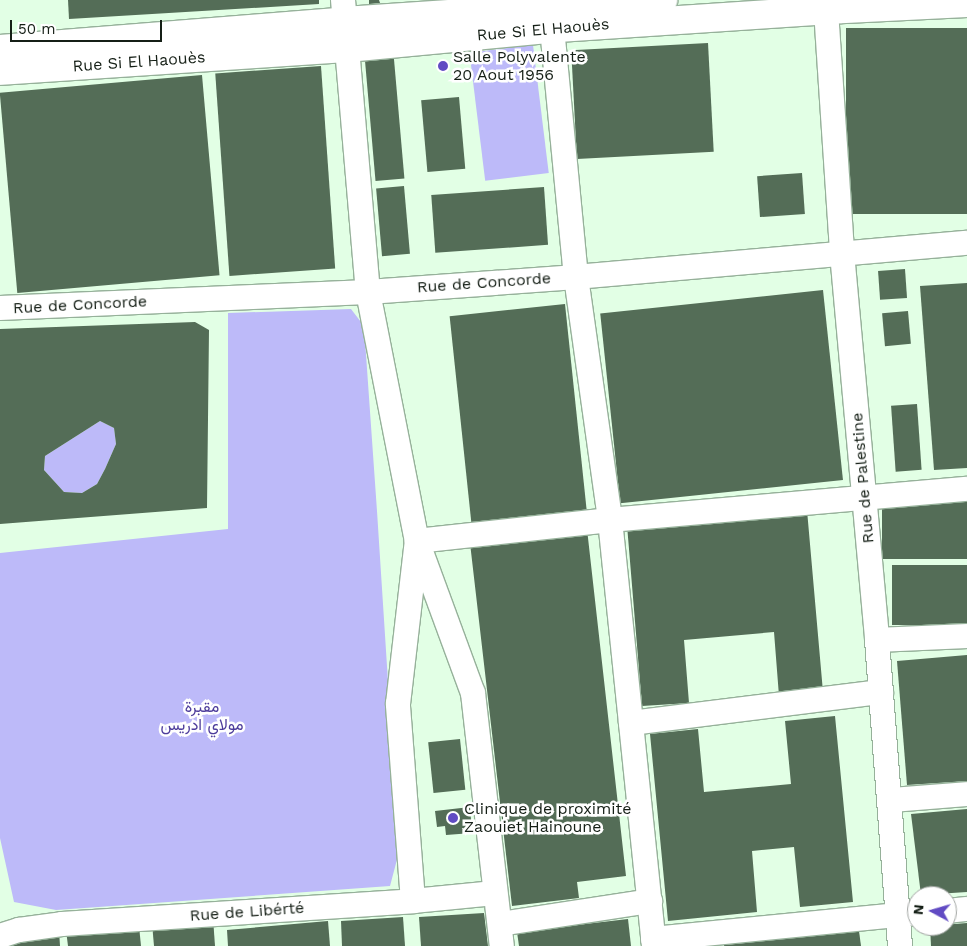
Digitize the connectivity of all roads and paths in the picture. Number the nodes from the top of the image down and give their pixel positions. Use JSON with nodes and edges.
{"nodes":[{"id":1,"x":663,"y":0,"type":"edge"},
{"id":2,"x":967,"y":3,"type":"edge"},
{"id":3,"x":825,"y":5,"type":"edge"},
{"id":4,"x":344,"y":10,"type":"edge"},
{"id":5,"x":551,"y":12,"type":"edge"},
{"id":6,"x":347,"y":48,"type":"junction"},
{"id":7,"x":0,"y":49,"type":"edge"},
{"id":8,"x":0,"y":71,"type":"edge"},
{"id":9,"x":967,"y":243,"type":"edge"},
{"id":10,"x":842,"y":253,"type":"junction"},
{"id":11,"x":576,"y":277,"type":"junction"},
{"id":12,"x":368,"y":292,"type":"junction"},
{"id":13,"x":0,"y":308,"type":"edge"},
{"id":14,"x":967,"y":489,"type":"edge"},
{"id":15,"x":865,"y":498,"type":"junction"},
{"id":16,"x":610,"y":520,"type":"junction"},
{"id":17,"x":417,"y":542,"type":"junction"},
{"id":18,"x":967,"y":636,"type":"edge"},
{"id":19,"x":877,"y":640,"type":"junction"},
{"id":20,"x":881,"y":692,"type":"junction"},
{"id":21,"x":631,"y":723,"type":"junction"},
{"id":22,"x":967,"y":794,"type":"edge"},
{"id":23,"x":890,"y":800,"type":"junction"},
{"id":24,"x":495,"y":894,"type":"junction"},
{"id":25,"x":413,"y":901,"type":"junction"},
{"id":26,"x":650,"y":901,"type":"junction"},
{"id":27,"x":907,"y":907,"type":"edge"},
{"id":28,"x":907,"y":913,"type":"edge"},
{"id":29,"x":907,"y":917,"type":"edge"},
{"id":30,"x":0,"y":935,"type":"edge"},
{"id":31,"x":501,"y":935,"type":"edge"},
{"id":32,"x":654,"y":942,"type":"edge"},
{"id":33,"x":900,"y":946,"type":"edge"}],
"edges":[{"from":1,"to":5,"type":"street","name":"Rue Si El Haouès"},
{"from":2,"to":3,"type":"street","name":"Rue Si El Haouès"},
{"from":3,"to":5,"type":"street","name":"Rue Si El Haouès"},
{"from":3,"to":10,"type":"street","name":"Rue de Palestine"},
{"from":4,"to":5,"type":"street","name":"Rue Si El Haouès"},
{"from":4,"to":6,"type":"street"},
{"from":4,"to":7,"type":"street","name":"Rue Si El Haouès"},
{"from":5,"to":6,"type":"street","name":"Rue Si El Haouès"},
{"from":5,"to":11,"type":"street"},
{"from":6,"to":8,"type":"street","name":"Rue Si El Haouès"},
{"from":6,"to":12,"type":"street"},
{"from":9,"to":10,"type":"street","name":"Rue de Concorde"},
{"from":10,"to":11,"type":"street","name":"Rue de Concorde"},
{"from":10,"to":15,"type":"street","name":"Rue de Palestine"},
{"from":11,"to":12,"type":"street","name":"Rue de Concorde"},
{"from":11,"to":16,"type":"street"},
{"from":12,"to":13,"type":"street","name":"Rue de Concorde"},
{"from":12,"to":17,"type":"street"},
{"from":14,"to":15,"type":"street"},
{"from":15,"to":16,"type":"street"},
{"from":15,"to":19,"type":"street","name":"Rue de Palestine"},
{"from":16,"to":17,"type":"street"},
{"from":16,"to":21,"type":"street"},
{"from":17,"to":24,"type":"street"},
{"from":17,"to":25,"type":"street"},
{"from":18,"to":19,"type":"street"},
{"from":19,"to":20,"type":"street","name":"Rue de Palestine"},
{"from":20,"to":21,"type":"street"},
{"from":20,"to":23,"type":"street","name":"Rue de Palestine"},
{"from":21,"to":26,"type":"street"},
{"from":22,"to":23,"type":"street"},
{"from":23,"to":27,"type":"street","name":"Rue de Palestine"},
{"from":24,"to":25,"type":"street","name":"Rue de Libérté"},
{"from":24,"to":31,"type":"street"},
{"from":25,"to":30,"type":"street","name":"Rue de Libérté"},
{"from":26,"to":31,"type":"street"},
{"from":26,"to":32,"type":"street"},
{"from":28,"to":32,"type":"street"},
{"from":29,"to":33,"type":"street","name":"Rue de Palestine"}]}
